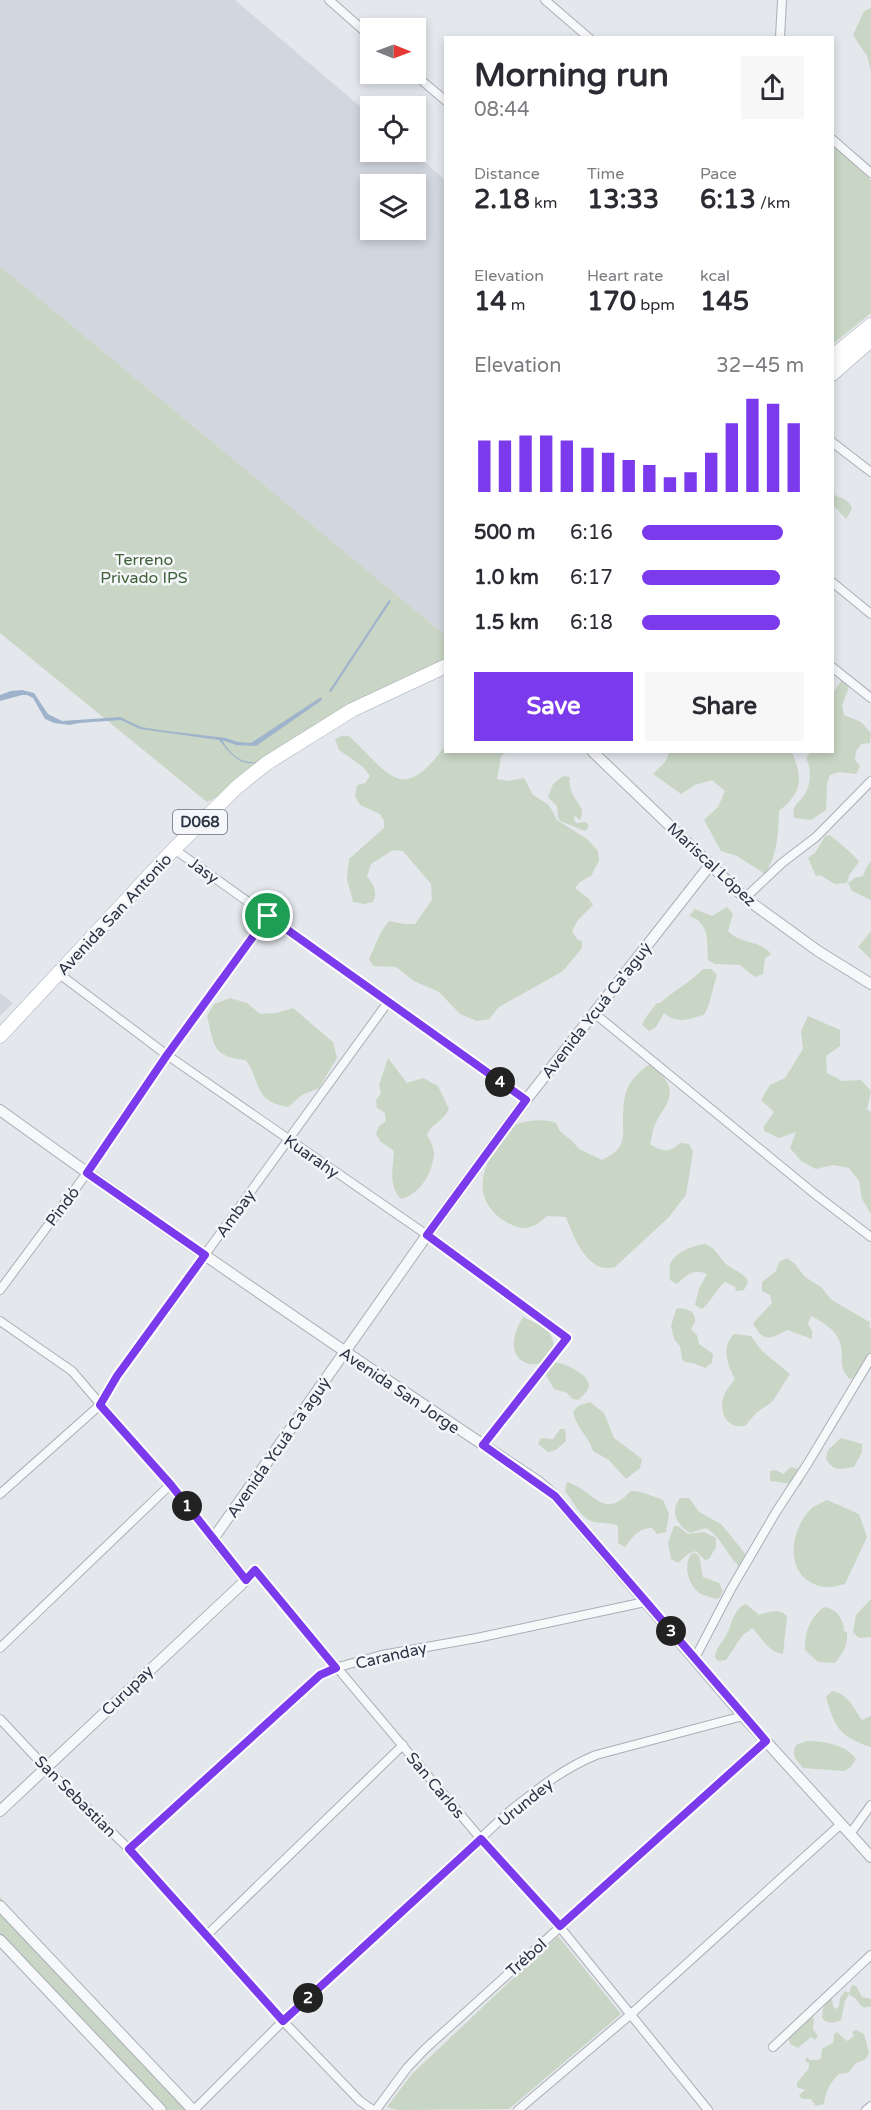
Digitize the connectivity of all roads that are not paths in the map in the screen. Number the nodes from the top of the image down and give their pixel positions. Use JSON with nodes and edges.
{"nodes":[{"id":1,"x":329,"y":0,"type":"edge"},
{"id":2,"x":545,"y":0,"type":"edge"},
{"id":3,"x":782,"y":0,"type":"edge"},
{"id":4,"x":360,"y":27,"type":"edge"},
{"id":5,"x":587,"y":36,"type":"edge"},
{"id":6,"x":780,"y":36,"type":"edge"},
{"id":7,"x":426,"y":84,"type":"edge"},
{"id":8,"x":444,"y":99,"type":"edge"},
{"id":9,"x":834,"y":141,"type":"edge"},
{"id":10,"x":871,"y":173,"type":"edge"},
{"id":11,"x":871,"y":325,"type":"edge"},
{"id":12,"x":871,"y":340,"type":"edge"},
{"id":13,"x":834,"y":355,"type":"edge"},
{"id":14,"x":834,"y":372,"type":"edge"},
{"id":15,"x":834,"y":444,"type":"edge"},
{"id":16,"x":871,"y":472,"type":"edge"},
{"id":17,"x":834,"y":584,"type":"edge"},
{"id":18,"x":871,"y":614,"type":"edge"},
{"id":19,"x":444,"y":667,"type":"edge"},
{"id":20,"x":834,"y":669,"type":"edge"},
{"id":21,"x":871,"y":698,"type":"edge"},
{"id":22,"x":594,"y":753,"type":"edge"},
{"id":23,"x":871,"y":781,"type":"edge"},
{"id":24,"x":174,"y":849,"type":"junction"},
{"id":25,"x":710,"y":865,"type":"junction"},
{"id":26,"x":745,"y":898,"type":"junction"},
{"id":27,"x":268,"y":916,"type":"junction"},
{"id":28,"x":58,"y":973,"type":"junction"},
{"id":29,"x":871,"y":984,"type":"edge"},
{"id":30,"x":388,"y":1002,"type":"junction"},
{"id":31,"x":594,"y":1013,"type":"junction"},
{"id":32,"x":0,"y":1036,"type":"edge"},
{"id":33,"x":167,"y":1055,"type":"junction"},
{"id":34,"x":526,"y":1100,"type":"junction"},
{"id":35,"x":0,"y":1110,"type":"edge"},
{"id":36,"x":289,"y":1140,"type":"junction"},
{"id":37,"x":87,"y":1173,"type":"junction"},
{"id":38,"x":427,"y":1235,"type":"junction"},
{"id":39,"x":871,"y":1237,"type":"edge"},
{"id":40,"x":205,"y":1255,"type":"junction"},
{"id":41,"x":0,"y":1290,"type":"edge"},
{"id":42,"x":0,"y":1321,"type":"edge"},
{"id":43,"x":345,"y":1353,"type":"junction"},
{"id":44,"x":871,"y":1358,"type":"edge"},
{"id":45,"x":100,"y":1405,"type":"junction"},
{"id":46,"x":483,"y":1445,"type":"junction"},
{"id":47,"x":171,"y":1485,"type":"junction"},
{"id":48,"x":0,"y":1494,"type":"edge"},
{"id":49,"x":213,"y":1539,"type":"junction"},
{"id":50,"x":255,"y":1570,"type":"joint"},
{"id":51,"x":246,"y":1580,"type":"junction"},
{"id":52,"x":645,"y":1602,"type":"junction"},
{"id":53,"x":0,"y":1648,"type":"edge"},
{"id":54,"x":695,"y":1658,"type":"junction"},
{"id":55,"x":336,"y":1668,"type":"junction"},
{"id":56,"x":743,"y":1716,"type":"junction"},
{"id":57,"x":0,"y":1719,"type":"edge"},
{"id":58,"x":766,"y":1741,"type":"junction"},
{"id":59,"x":403,"y":1745,"type":"junction"},
{"id":60,"x":46,"y":1768,"type":"junction"},
{"id":61,"x":871,"y":1805,"type":"edge"},
{"id":62,"x":0,"y":1810,"type":"edge"},
{"id":63,"x":841,"y":1824,"type":"junction"},
{"id":64,"x":850,"y":1834,"type":"junction"},
{"id":65,"x":481,"y":1839,"type":"junction"},
{"id":66,"x":129,"y":1849,"type":"junction"},
{"id":67,"x":871,"y":1857,"type":"edge"},
{"id":68,"x":0,"y":1906,"type":"edge"},
{"id":69,"x":560,"y":1926,"type":"junction"},
{"id":70,"x":207,"y":1935,"type":"junction"},
{"id":71,"x":0,"y":1940,"type":"edge"},
{"id":72,"x":871,"y":1955,"type":"edge"},
{"id":73,"x":630,"y":2015,"type":"junction"},
{"id":74,"x":283,"y":2021,"type":"junction"},
{"id":75,"x":773,"y":2047,"type":"dead end"},
{"id":76,"x":871,"y":2106,"type":"edge"},
{"id":77,"x":704,"y":2108,"type":"edge"},
{"id":78,"x":161,"y":2110,"type":"edge"},
{"id":79,"x":193,"y":2110,"type":"edge"},
{"id":80,"x":374,"y":2110,"type":"edge"},
{"id":81,"x":518,"y":2110,"type":"edge"},
{"id":82,"x":866,"y":2110,"type":"edge"}],
"edges":[{"from":1,"to":4,"type":"street"},
{"from":2,"to":5,"type":"street"},
{"from":3,"to":6,"type":"street"},
{"from":7,"to":8,"type":"street"},
{"from":9,"to":10,"type":"street"},
{"from":11,"to":13,"type":"main road"},
{"from":12,"to":14,"type":"main road"},
{"from":15,"to":16,"type":"street"},
{"from":17,"to":18,"type":"street"},
{"from":19,"to":24,"type":"main road","name":"Avenida San Antonio","number":"D068"},
{"from":20,"to":21,"type":"street"},
{"from":22,"to":25,"type":"street","name":"Mariscal López"},
{"from":23,"to":26,"type":"street"},
{"from":24,"to":27,"type":"street","name":"Jasy"},
{"from":24,"to":28,"type":"main road","name":"Avenida San Antonio","number":"D068"},
{"from":25,"to":26,"type":"street","name":"Mariscal López"},
{"from":25,"to":31,"type":"street","name":"Avenida Ycuá Ca'aguý"},
{"from":26,"to":29,"type":"street","name":"Mariscal López"},
{"from":27,"to":30,"type":"street","name":"Jasy"},
{"from":27,"to":33,"type":"street","name":"Pindó"},
{"from":28,"to":32,"type":"main road","name":"Avenida San Antonio","number":"D068"},
{"from":28,"to":33,"type":"street","name":"Kuarahy"},
{"from":30,"to":34,"type":"street","name":"Jasy"},
{"from":30,"to":36,"type":"street","name":"Ambay"},
{"from":31,"to":34,"type":"street","name":"Avenida Ycuá Ca'aguý"},
{"from":31,"to":39,"type":"street"},
{"from":33,"to":36,"type":"street","name":"Kuarahy"},
{"from":33,"to":37,"type":"street","name":"Pindó"},
{"from":34,"to":38,"type":"street","name":"Avenida Ycuá Ca'aguý"},
{"from":35,"to":37,"type":"street","name":"Avenida San Jorge"},
{"from":36,"to":38,"type":"street","name":"Kuarahy"},
{"from":36,"to":40,"type":"street","name":"Ambay"},
{"from":37,"to":40,"type":"street","name":"Avenida San Jorge"},
{"from":37,"to":41,"type":"street","name":"Pindó"},
{"from":38,"to":43,"type":"street","name":"Avenida Ycuá Ca'aguý"},
{"from":38,"to":46,"type":"street","name":"Kuarahy"},
{"from":40,"to":43,"type":"street","name":"Avenida San Jorge"},
{"from":40,"to":45,"type":"street","name":"Ambay"},
{"from":42,"to":45,"type":"street"},
{"from":43,"to":46,"type":"street","name":"Avenida San Jorge"},
{"from":43,"to":49,"type":"street","name":"Avenida Ycuá Ca'aguý"},
{"from":44,"to":54,"type":"street"},
{"from":45,"to":47,"type":"street"},
{"from":45,"to":48,"type":"street","name":"Ambay"},
{"from":46,"to":52,"type":"street","name":"Avenida San Jorge"},
{"from":47,"to":49,"type":"street"},
{"from":47,"to":53,"type":"street"},
{"from":49,"to":51,"type":"street"},
{"from":50,"to":51,"type":"street","name":"Curupay"},
{"from":50,"to":55,"type":"street","name":"San Carlos"},
{"from":51,"to":60,"type":"street","name":"Curupay"},
{"from":52,"to":54,"type":"street","name":"Avenida San Jorge"},
{"from":52,"to":55,"type":"street","name":"Caranday"},
{"from":54,"to":56,"type":"street","name":"Avenida San Jorge"},
{"from":55,"to":59,"type":"street","name":"San Carlos"},
{"from":55,"to":66,"type":"street","name":"Caranday"},
{"from":56,"to":58,"type":"street","name":"Avenida San Jorge"},
{"from":56,"to":65,"type":"street","name":"Urundey"},
{"from":57,"to":60,"type":"street","name":"San Sebastian"},
{"from":58,"to":63,"type":"street","name":"Avenida San Jorge"},
{"from":58,"to":69,"type":"street","name":"Trébol"},
{"from":59,"to":65,"type":"street","name":"San Carlos"},
{"from":59,"to":70,"type":"street"},
{"from":60,"to":62,"type":"street","name":"Curupay"},
{"from":60,"to":66,"type":"street","name":"San Sebastian"},
{"from":61,"to":64,"type":"street"},
{"from":63,"to":64,"type":"street","name":"Avenida San Jorge"},
{"from":63,"to":73,"type":"street"},
{"from":64,"to":67,"type":"street","name":"Avenida San Jorge"},
{"from":65,"to":69,"type":"street","name":"San Carlos"},
{"from":65,"to":74,"type":"street","name":"Urundey"},
{"from":66,"to":70,"type":"street","name":"San Sebastian"},
{"from":68,"to":79,"type":"street"},
{"from":69,"to":73,"type":"street","name":"San Carlos"},
{"from":69,"to":80,"type":"street","name":"Trébol"},
{"from":70,"to":74,"type":"street","name":"San Sebastian"},
{"from":71,"to":78,"type":"street"},
{"from":72,"to":75,"type":"street"},
{"from":73,"to":77,"type":"street","name":"San Carlos"},
{"from":73,"to":81,"type":"street"},
{"from":74,"to":79,"type":"street","name":"Urundey"},
{"from":74,"to":80,"type":"street","name":"San Sebastian"},
{"from":76,"to":82,"type":"street"}]}
